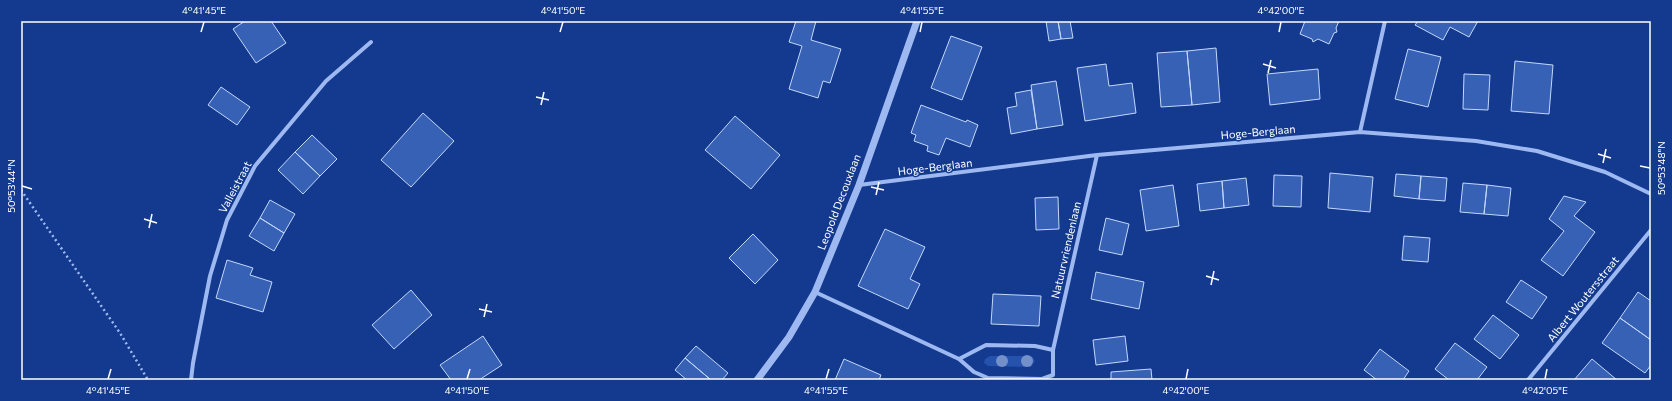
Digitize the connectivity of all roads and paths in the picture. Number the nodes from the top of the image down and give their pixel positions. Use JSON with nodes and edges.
{"nodes":[{"id":1,"x":917,"y":21,"type":"edge"},
{"id":2,"x":1385,"y":21,"type":"edge"},
{"id":3,"x":371,"y":42,"type":"dead end"},
{"id":4,"x":1360,"y":132,"type":"junction"},
{"id":5,"x":1098,"y":155,"type":"junction"},
{"id":6,"x":859,"y":185,"type":"junction"},
{"id":7,"x":21,"y":190,"type":"edge"},
{"id":8,"x":1651,"y":194,"type":"edge"},
{"id":9,"x":1651,"y":230,"type":"edge"},
{"id":10,"x":815,"y":292,"type":"junction"},
{"id":11,"x":1053,"y":350,"type":"junction"},
{"id":12,"x":959,"y":359,"type":"junction"},
{"id":13,"x":148,"y":380,"type":"edge"},
{"id":14,"x":191,"y":380,"type":"edge"},
{"id":15,"x":758,"y":380,"type":"edge"},
{"id":16,"x":1528,"y":380,"type":"edge"}],
"edges":[{"from":1,"to":6,"type":"street","name":"Leopold Decouxlaan"},
{"from":2,"to":4,"type":"street"},
{"from":3,"to":14,"type":"street","name":"Valleistraat"},
{"from":4,"to":5,"type":"street","name":"Hoge-Berglaan"},
{"from":4,"to":8,"type":"street","name":"Hoge-Berglaan"},
{"from":5,"to":6,"type":"street","name":"Hoge-Berglaan"},
{"from":5,"to":11,"type":"street","name":"Natuurvriendenlaan"},
{"from":6,"to":10,"type":"street","name":"Leopold Decouxlaan"},
{"from":7,"to":13,"type":"path"},
{"from":9,"to":16,"type":"street","name":"Albert Woutersstraat"},
{"from":10,"to":12,"type":"street","name":"Natuurvriendenlaan"},
{"from":10,"to":15,"type":"street","name":"Leopold Decouxlaan"},
{"from":11,"to":12,"type":"street"},
{"from":11,"to":12,"type":"street","name":"Natuurvriendenlaan"}]}
